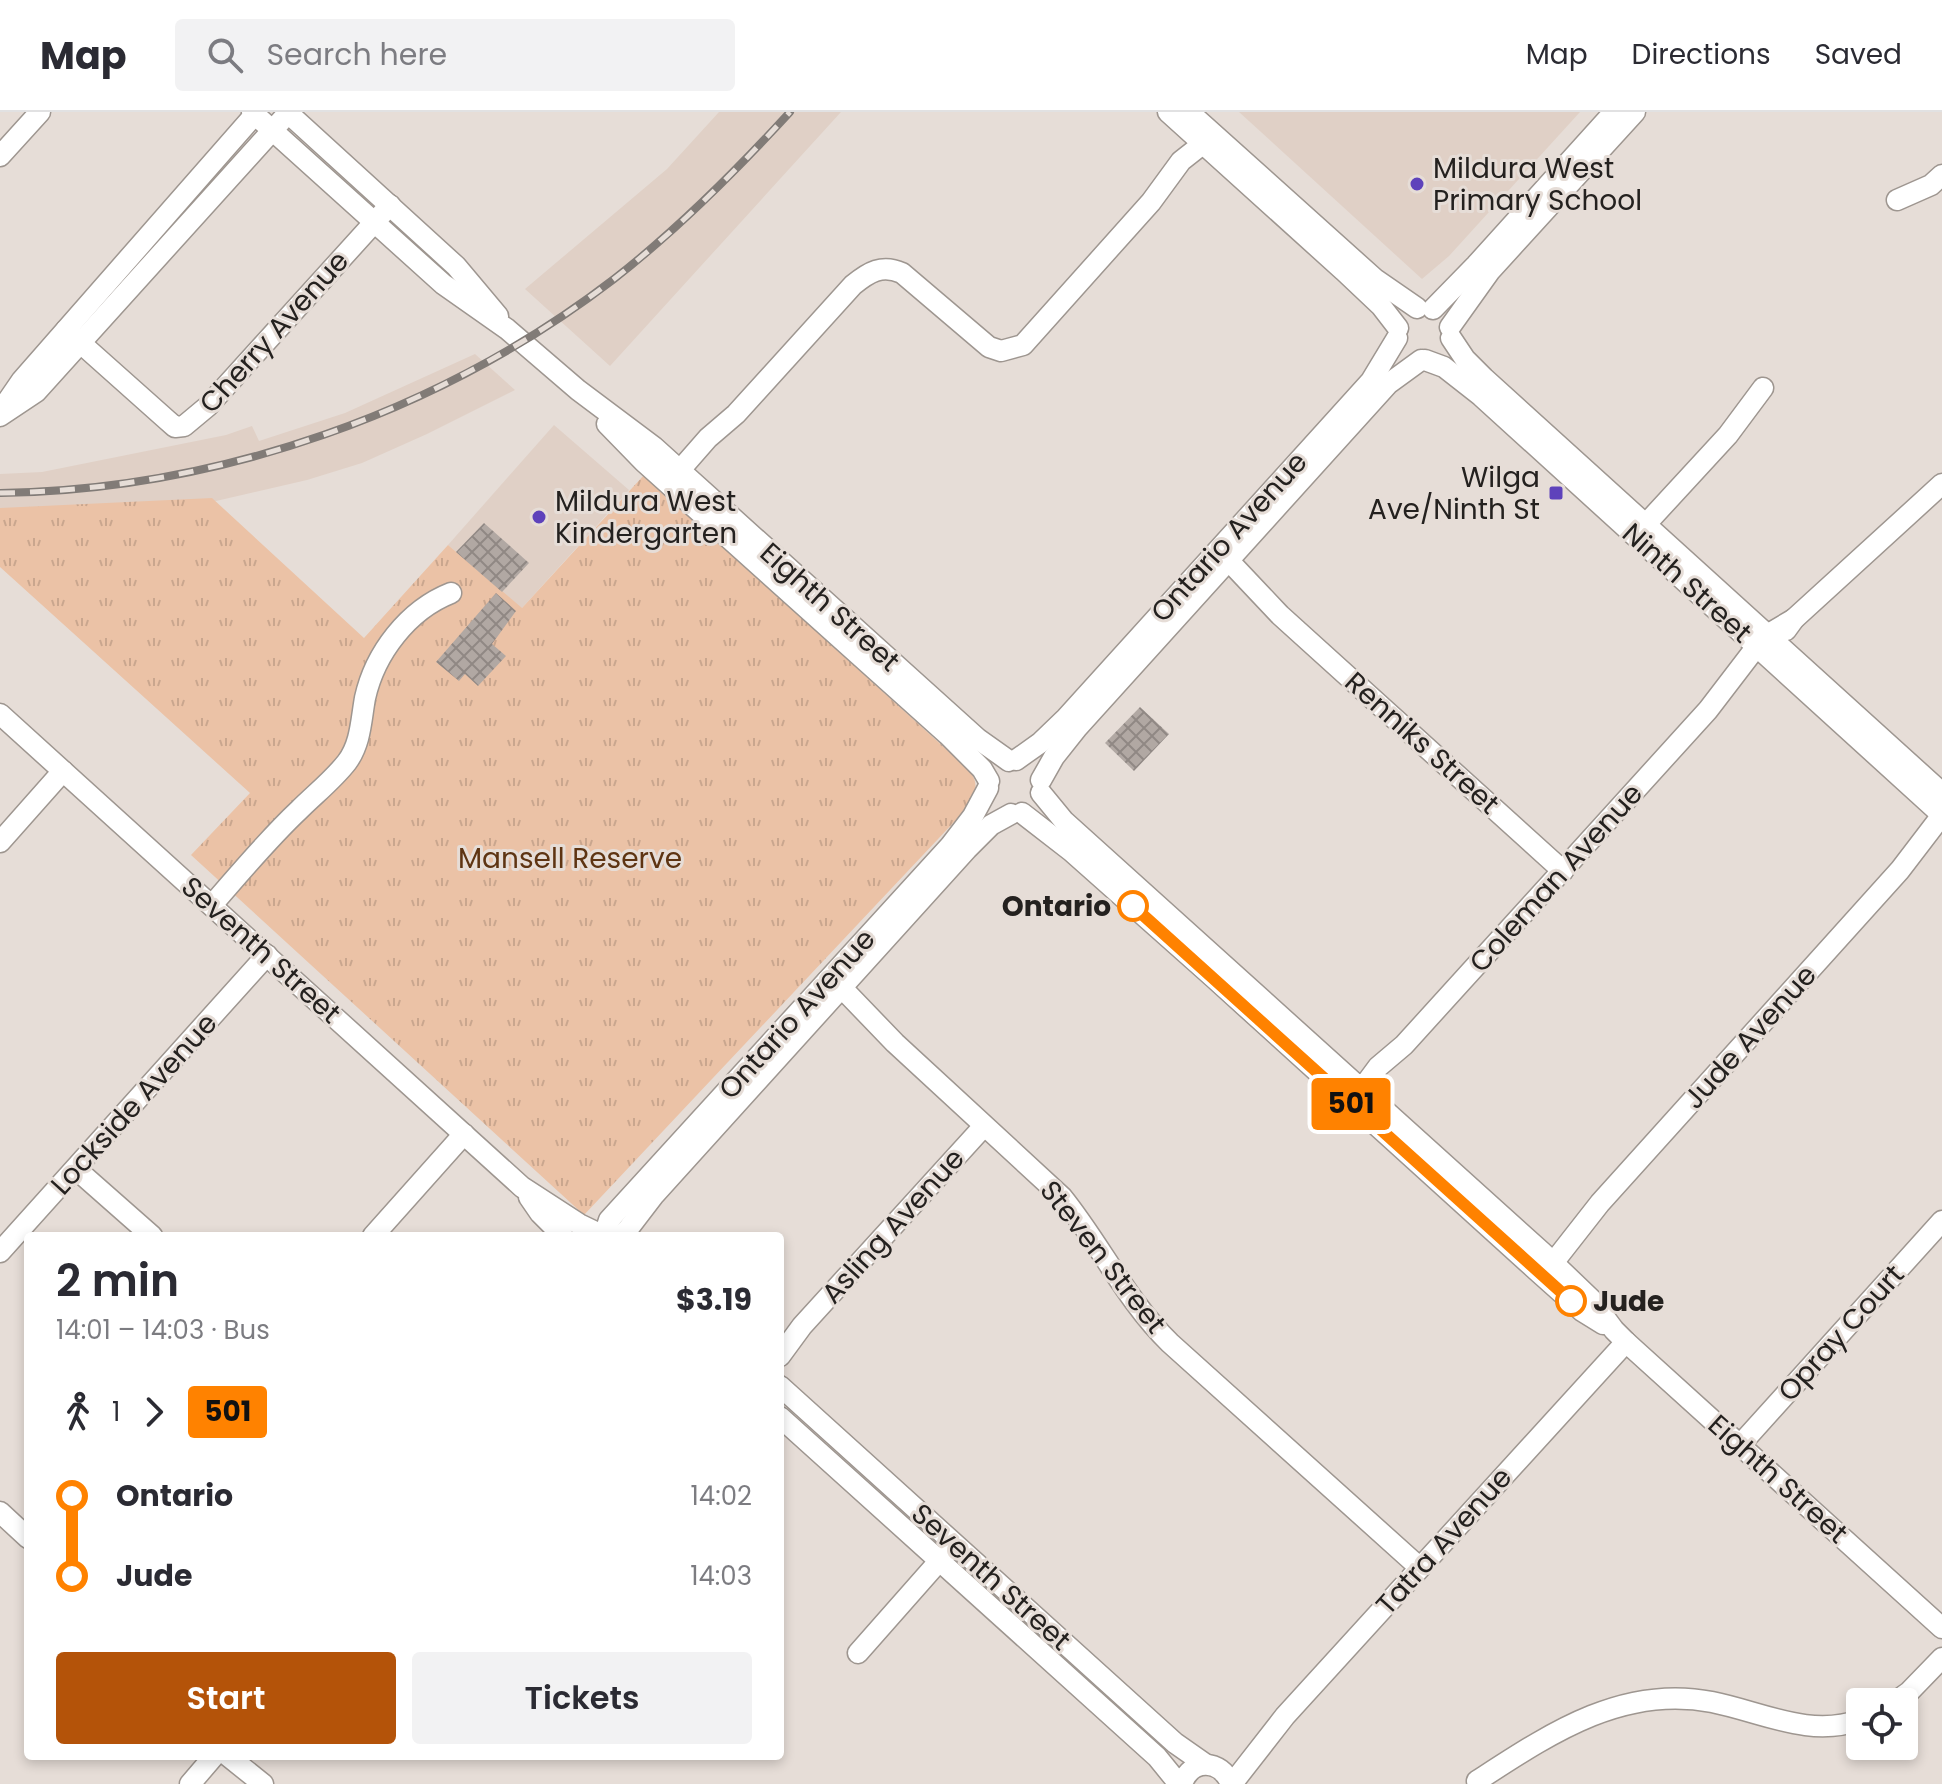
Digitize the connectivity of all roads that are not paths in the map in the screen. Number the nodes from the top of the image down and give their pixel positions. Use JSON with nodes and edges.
{"nodes":[{"id":1,"x":40,"y":112,"type":"edge"},
{"id":2,"x":288,"y":112,"type":"edge"},
{"id":3,"x":1168,"y":112,"type":"edge"},
{"id":4,"x":1189,"y":112,"type":"edge"},
{"id":5,"x":1614,"y":112,"type":"edge"},
{"id":6,"x":1635,"y":112,"type":"edge"},
{"id":7,"x":255,"y":113,"type":"edge"},
{"id":8,"x":272,"y":130,"type":"junction"},
{"id":9,"x":1207,"y":142,"type":"junction"},
{"id":10,"x":0,"y":156,"type":"edge"},
{"id":11,"x":1942,"y":175,"type":"edge"},
{"id":12,"x":1897,"y":200,"type":"dead end"},
{"id":13,"x":390,"y":205,"type":"junction"},
{"id":14,"x":375,"y":223,"type":"junction"},
{"id":15,"x":1425,"y":308,"type":"junction"},
{"id":16,"x":507,"y":329,"type":"junction"},
{"id":17,"x":1450,"y":332,"type":"junction"},
{"id":18,"x":1398,"y":333,"type":"junction"},
{"id":19,"x":73,"y":336,"type":"junction"},
{"id":20,"x":1423,"y":360,"type":"junction"},
{"id":21,"x":1763,"y":388,"type":"dead end"},
{"id":22,"x":578,"y":390,"type":"junction"},
{"id":23,"x":0,"y":414,"type":"edge"},
{"id":24,"x":684,"y":474,"type":"junction"},
{"id":25,"x":1942,"y":484,"type":"edge"},
{"id":26,"x":1646,"y":524,"type":"junction"},
{"id":27,"x":1225,"y":565,"type":"junction"},
{"id":28,"x":451,"y":593,"type":"dead end"},
{"id":29,"x":1767,"y":645,"type":"junction"},
{"id":30,"x":0,"y":714,"type":"edge"},
{"id":31,"x":1013,"y":760,"type":"junction"},
{"id":32,"x":63,"y":771,"type":"junction"},
{"id":33,"x":988,"y":784,"type":"junction"},
{"id":34,"x":1041,"y":787,"type":"junction"},
{"id":35,"x":1942,"y":793,"type":"edge"},
{"id":36,"x":1017,"y":813,"type":"junction"},
{"id":37,"x":1942,"y":815,"type":"edge"},
{"id":38,"x":1942,"y":832,"type":"edge"},
{"id":39,"x":0,"y":842,"type":"edge"},
{"id":40,"x":1900,"y":870,"type":"junction"},
{"id":41,"x":1563,"y":871,"type":"junction"},
{"id":42,"x":212,"y":905,"type":"junction"},
{"id":43,"x":267,"y":955,"type":"junction"},
{"id":44,"x":834,"y":988,"type":"junction"},
{"id":45,"x":1360,"y":1096,"type":"junction"},
{"id":46,"x":984,"y":1126,"type":"junction"},
{"id":47,"x":464,"y":1134,"type":"junction"},
{"id":48,"x":76,"y":1169,"type":"junction"},
{"id":49,"x":522,"y":1187,"type":"junction"},
{"id":50,"x":1942,"y":1221,"type":"edge"},
{"id":51,"x":147,"y":1232,"type":"edge"},
{"id":52,"x":377,"y":1232,"type":"edge"},
{"id":53,"x":559,"y":1232,"type":"edge"},
{"id":54,"x":596,"y":1232,"type":"edge"},
{"id":55,"x":605,"y":1232,"type":"edge"},
{"id":56,"x":625,"y":1232,"type":"edge"},
{"id":57,"x":0,"y":1252,"type":"edge"},
{"id":58,"x":1544,"y":1262,"type":"junction"},
{"id":59,"x":802,"y":1326,"type":"junction"},
{"id":60,"x":1620,"y":1336,"type":"junction"},
{"id":61,"x":784,"y":1341,"type":"edge"},
{"id":62,"x":784,"y":1351,"type":"edge"},
{"id":63,"x":784,"y":1390,"type":"edge"},
{"id":64,"x":784,"y":1421,"type":"edge"},
{"id":65,"x":1740,"y":1445,"type":"junction"},
{"id":66,"x":0,"y":1512,"type":"edge"},
{"id":67,"x":0,"y":1530,"type":"edge"},
{"id":68,"x":24,"y":1534,"type":"edge"},
{"id":69,"x":954,"y":1544,"type":"junction"},
{"id":70,"x":24,"y":1551,"type":"edge"},
{"id":71,"x":939,"y":1561,"type":"junction"},
{"id":72,"x":1419,"y":1567,"type":"junction"},
{"id":73,"x":1940,"y":1623,"type":"edge"},
{"id":74,"x":858,"y":1653,"type":"dead end"},
{"id":75,"x":1942,"y":1658,"type":"edge"},
{"id":76,"x":1913,"y":1688,"type":"edge"},
{"id":77,"x":1846,"y":1723,"type":"edge"},
{"id":78,"x":211,"y":1760,"type":"edge"},
{"id":79,"x":233,"y":1760,"type":"edge"},
{"id":80,"x":252,"y":1760,"type":"edge"},
{"id":81,"x":1222,"y":1775,"type":"edge"},
{"id":82,"x":1477,"y":1781,"type":"dead end"},
{"id":83,"x":190,"y":1784,"type":"edge"},
{"id":84,"x":263,"y":1784,"type":"edge"},
{"id":85,"x":274,"y":1784,"type":"edge"},
{"id":86,"x":1180,"y":1784,"type":"edge"}],
"edges":[{"from":1,"to":10,"type":"street"},
{"from":2,"to":8,"type":"street"},
{"from":2,"to":13,"type":"street","name":"Eighth Street"},
{"from":3,"to":9,"type":"street"},
{"from":4,"to":9,"type":"street"},
{"from":5,"to":15,"type":"street"},
{"from":6,"to":17,"type":"street"},
{"from":7,"to":8,"type":"street","name":"Eighth Street"},
{"from":7,"to":19,"type":"street"},
{"from":8,"to":14,"type":"street","name":"Eighth Street"},
{"from":8,"to":19,"type":"street"},
{"from":9,"to":15,"type":"street"},
{"from":9,"to":18,"type":"street"},
{"from":9,"to":24,"type":"street"},
{"from":11,"to":12,"type":"street"},
{"from":13,"to":14,"type":"street","name":"Cherry Avenue"},
{"from":13,"to":16,"type":"street","name":"Eighth Street"},
{"from":14,"to":16,"type":"street","name":"Eighth Street"},
{"from":14,"to":19,"type":"street","name":"Cherry Avenue"},
{"from":15,"to":17,"type":"street"},
{"from":15,"to":18,"type":"street"},
{"from":16,"to":22,"type":"street","name":"Eighth Street"},
{"from":17,"to":20,"type":"street"},
{"from":17,"to":26,"type":"street","name":"Ninth Street"},
{"from":18,"to":20,"type":"street"},
{"from":18,"to":31,"type":"street","name":"Ontario Avenue"},
{"from":19,"to":23,"type":"street"},
{"from":20,"to":27,"type":"street","name":"Ontario Avenue"},
{"from":20,"to":29,"type":"street","name":"Ninth Street"},
{"from":21,"to":26,"type":"street"},
{"from":22,"to":24,"type":"street","name":"Eighth Street"},
{"from":22,"to":33,"type":"street","name":"Eighth Street"},
{"from":24,"to":31,"type":"street","name":"Eighth Street"},
{"from":25,"to":29,"type":"street","name":"Coleman Avenue"},
{"from":26,"to":29,"type":"street","name":"Ninth Street"},
{"from":27,"to":34,"type":"street","name":"Ontario Avenue"},
{"from":27,"to":41,"type":"street","name":"Renniks Street"},
{"from":28,"to":42,"type":"street"},
{"from":29,"to":35,"type":"street","name":"Ninth Street"},
{"from":29,"to":37,"type":"street","name":"Ninth Street"},
{"from":29,"to":41,"type":"street","name":"Coleman Avenue"},
{"from":30,"to":32,"type":"street","name":"Seventh Street"},
{"from":31,"to":33,"type":"street"},
{"from":31,"to":34,"type":"street"},
{"from":32,"to":39,"type":"street"},
{"from":32,"to":42,"type":"street","name":"Seventh Street"},
{"from":33,"to":36,"type":"street"},
{"from":33,"to":44,"type":"street","name":"Ontario Avenue"},
{"from":34,"to":36,"type":"street"},
{"from":34,"to":45,"type":"street","name":"Eighth Street"},
{"from":36,"to":44,"type":"street","name":"Ontario Avenue"},
{"from":36,"to":45,"type":"street","name":"Eighth Street"},
{"from":37,"to":40,"type":"street","name":"Jude Avenue"},
{"from":38,"to":40,"type":"street","name":"Jude Avenue"},
{"from":40,"to":58,"type":"street","name":"Jude Avenue"},
{"from":41,"to":45,"type":"street","name":"Coleman Avenue"},
{"from":42,"to":43,"type":"street","name":"Seventh Street"},
{"from":43,"to":47,"type":"street","name":"Seventh Street"},
{"from":43,"to":48,"type":"street","name":"Lockside Avenue"},
{"from":44,"to":46,"type":"street","name":"Steven Street"},
{"from":44,"to":55,"type":"street","name":"Ontario Avenue"},
{"from":44,"to":56,"type":"street","name":"Ontario Avenue"},
{"from":45,"to":58,"type":"street","name":"Eighth Street"},
{"from":46,"to":59,"type":"street","name":"Asling Avenue"},
{"from":46,"to":72,"type":"street","name":"Steven Street"},
{"from":47,"to":49,"type":"street","name":"Seventh Street"},
{"from":47,"to":52,"type":"street"},
{"from":48,"to":51,"type":"street"},
{"from":48,"to":57,"type":"street","name":"Lockside Avenue"},
{"from":49,"to":53,"type":"street","name":"Seventh Street"},
{"from":49,"to":54,"type":"street","name":"Seventh Street"},
{"from":50,"to":65,"type":"street","name":"Opray Court"},
{"from":58,"to":60,"type":"street","name":"Eighth Street"},
{"from":59,"to":61,"type":"street","name":"Asling Avenue"},
{"from":59,"to":62,"type":"street","name":"Asling Avenue"},
{"from":60,"to":65,"type":"street","name":"Eighth Street"},
{"from":60,"to":72,"type":"street","name":"Tatra Avenue"},
{"from":63,"to":69,"type":"street","name":"Seventh Street"},
{"from":64,"to":71,"type":"street","name":"Seventh Street"},
{"from":65,"to":73,"type":"street","name":"Eighth Street"},
{"from":66,"to":68,"type":"street"},
{"from":67,"to":70,"type":"street"},
{"from":69,"to":71,"type":"street"},
{"from":69,"to":81,"type":"street","name":"Seventh Street"},
{"from":71,"to":74,"type":"street"},
{"from":71,"to":86,"type":"street","name":"Seventh Street"},
{"from":72,"to":81,"type":"street","name":"Tatra Avenue"},
{"from":75,"to":76,"type":"street"},
{"from":77,"to":82,"type":"street"},
{"from":78,"to":83,"type":"street"},
{"from":79,"to":84,"type":"street"},
{"from":80,"to":85,"type":"street"},
{"from":81,"to":86,"type":"street","name":"Tatra Avenue"}]}
